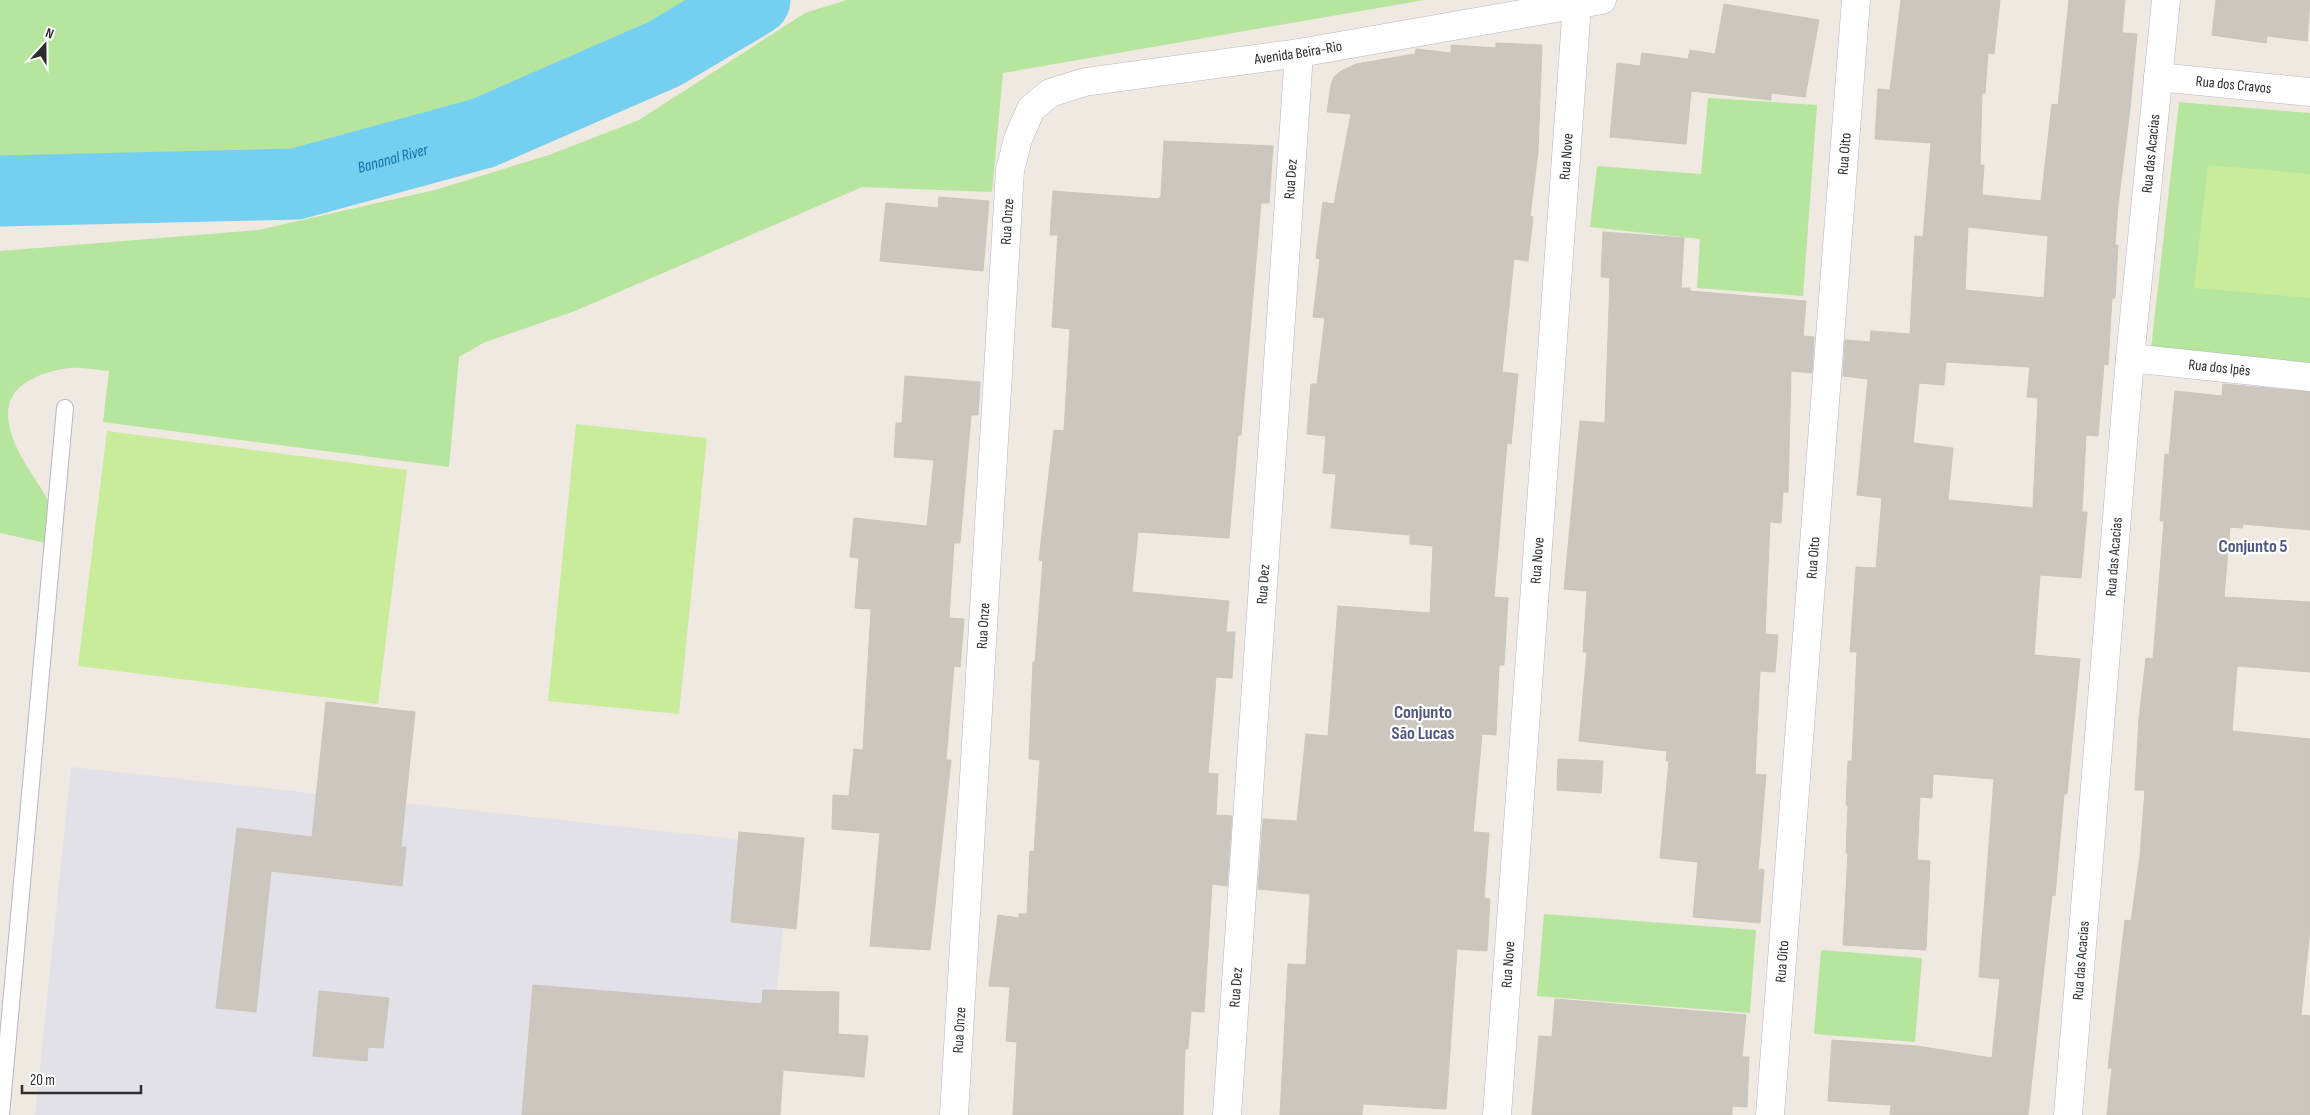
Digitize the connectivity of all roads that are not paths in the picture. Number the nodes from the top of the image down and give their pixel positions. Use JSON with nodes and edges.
{"nodes":[{"id":1,"x":1856,"y":0,"type":"edge"},
{"id":2,"x":2166,"y":0,"type":"edge"},
{"id":3,"x":1589,"y":2,"type":"edge"},
{"id":4,"x":1299,"y":53,"type":"junction"},
{"id":5,"x":2158,"y":77,"type":"junction"},
{"id":6,"x":2310,"y":92,"type":"edge"},
{"id":7,"x":1018,"y":139,"type":"joint"},
{"id":8,"x":2130,"y":358,"type":"junction"},
{"id":9,"x":2310,"y":377,"type":"edge"},
{"id":10,"x":65,"y":408,"type":"dead end"},
{"id":11,"x":1,"y":1115,"type":"edge"},
{"id":12,"x":954,"y":1115,"type":"edge"},
{"id":13,"x":1227,"y":1115,"type":"edge"},
{"id":14,"x":1497,"y":1115,"type":"edge"},
{"id":15,"x":1770,"y":1115,"type":"edge"},
{"id":16,"x":2068,"y":1115,"type":"edge"}],
"edges":[{"from":1,"to":15,"type":"street","name":"Rua Oito"},
{"from":2,"to":5,"type":"street","name":"Rua das Acacias"},
{"from":3,"to":4,"type":"street","name":"Avenida Beira-Rio"},
{"from":3,"to":14,"type":"street","name":"Rua Nove"},
{"from":4,"to":7,"type":"street","name":"Avenida Beira-Rio"},
{"from":4,"to":13,"type":"street","name":"Rua Dez"},
{"from":5,"to":6,"type":"street","name":"Rua dos Cravos"},
{"from":5,"to":8,"type":"street","name":"Rua das Acacias"},
{"from":7,"to":12,"type":"street","name":"Rua Onze"},
{"from":8,"to":9,"type":"street","name":"Rua dos Ipês"},
{"from":8,"to":16,"type":"street","name":"Rua das Acacias"},
{"from":10,"to":11,"type":"lane"}]}
